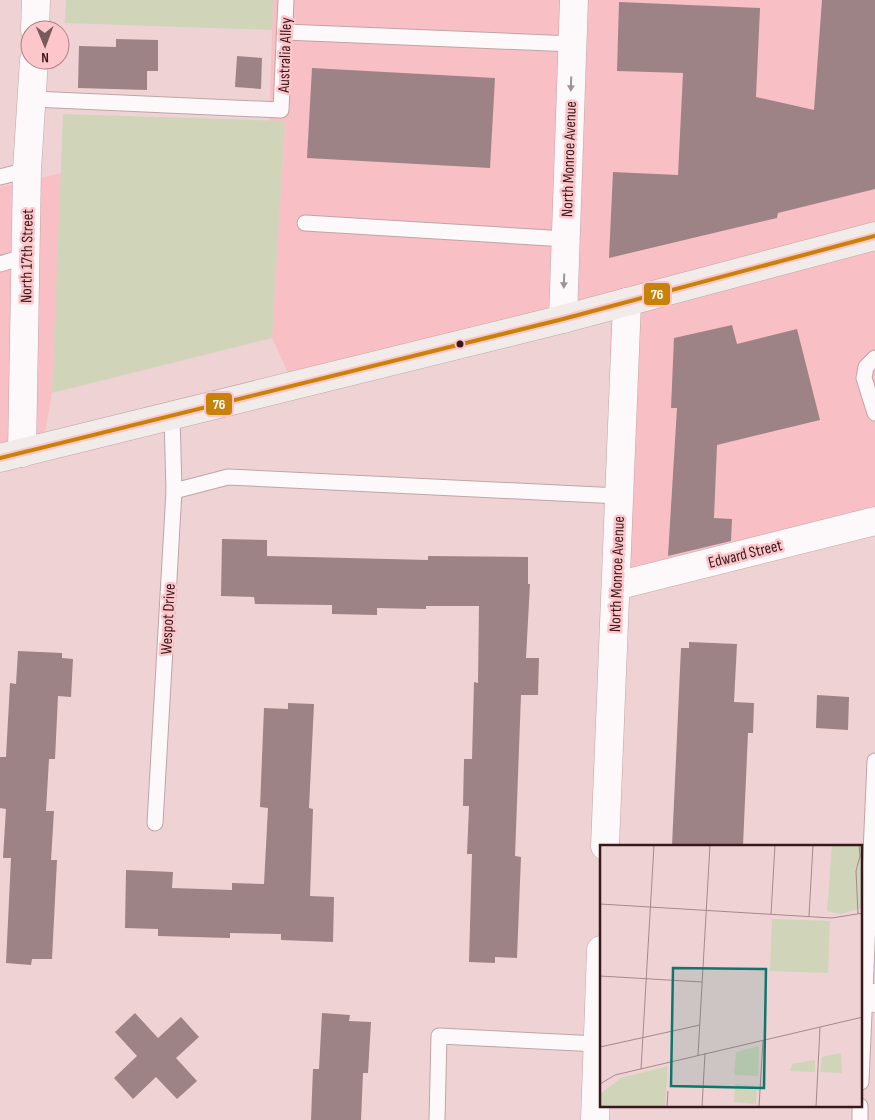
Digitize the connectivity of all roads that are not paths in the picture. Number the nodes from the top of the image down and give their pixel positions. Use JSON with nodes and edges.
{"nodes":[{"id":1,"x":36,"y":0,"type":"edge"},
{"id":2,"x":286,"y":0,"type":"edge"},
{"id":3,"x":574,"y":0,"type":"edge"},
{"id":4,"x":35,"y":20,"type":"edge"},
{"id":5,"x":285,"y":32,"type":"junction"},
{"id":6,"x":573,"y":44,"type":"junction"},
{"id":7,"x":34,"y":70,"type":"edge"},
{"id":8,"x":33,"y":100,"type":"junction"},
{"id":9,"x":27,"y":170,"type":"junction"},
{"id":10,"x":0,"y":177,"type":"edge"},
{"id":11,"x":305,"y":223,"type":"dead end"},
{"id":12,"x":875,"y":236,"type":"edge"},
{"id":13,"x":566,"y":239,"type":"junction"},
{"id":14,"x":26,"y":256,"type":"junction"},
{"id":15,"x":0,"y":264,"type":"edge"},
{"id":16,"x":627,"y":302,"type":"junction"},
{"id":17,"x":563,"y":319,"type":"junction"},
{"id":18,"x":875,"y":358,"type":"edge"},
{"id":19,"x":875,"y":413,"type":"edge"},
{"id":20,"x":172,"y":416,"type":"junction"},
{"id":21,"x":11,"y":456,"type":"edge"},
{"id":22,"x":174,"y":491,"type":"junction"},
{"id":23,"x":619,"y":496,"type":"junction"},
{"id":24,"x":875,"y":521,"type":"edge"},
{"id":25,"x":616,"y":586,"type":"junction"},
{"id":26,"x":875,"y":761,"type":"edge"},
{"id":27,"x":155,"y":823,"type":"dead end"},
{"id":28,"x":605,"y":845,"type":"edge"},
{"id":29,"x":600,"y":988,"type":"edge"},
{"id":30,"x":867,"y":997,"type":"edge"},
{"id":31,"x":598,"y":1044,"type":"junction"},
{"id":32,"x":862,"y":1068,"type":"edge"},
{"id":33,"x":437,"y":1120,"type":"edge"},
{"id":34,"x":595,"y":1120,"type":"edge"}],
"edges":[{"from":1,"to":4,"type":"street"},
{"from":2,"to":5,"type":"lane","name":"Australia Alley"},
{"from":3,"to":6,"type":"street","name":"North Monroe Avenue"},
{"from":5,"to":6,"type":"lane"},
{"from":5,"to":8,"type":"lane","name":"Australia Alley"},
{"from":6,"to":13,"type":"street","name":"North Monroe Avenue","one_way":true},
{"from":7,"to":8,"type":"street","name":"North 17th Street"},
{"from":8,"to":9,"type":"street","name":"North 17th Street"},
{"from":9,"to":10,"type":"lane"},
{"from":9,"to":14,"type":"street","name":"North 17th Street"},
{"from":11,"to":13,"type":"lane"},
{"from":12,"to":16,"type":"street"},
{"from":13,"to":17,"type":"street","name":"North Monroe Avenue","one_way":true},
{"from":14,"to":15,"type":"lane"},
{"from":14,"to":21,"type":"street","name":"North 17th Street"},
{"from":16,"to":17,"type":"street"},
{"from":16,"to":23,"type":"street","name":"North Monroe Avenue"},
{"from":17,"to":20,"type":"street"},
{"from":18,"to":19,"type":"lane"},
{"from":20,"to":21,"type":"street"},
{"from":20,"to":22,"type":"lane","name":"Wespot Drive"},
{"from":22,"to":23,"type":"lane"},
{"from":22,"to":27,"type":"lane","name":"Wespot Drive"},
{"from":23,"to":25,"type":"street","name":"North Monroe Avenue"},
{"from":24,"to":25,"type":"street","name":"Edward Street"},
{"from":25,"to":28,"type":"street","name":"North Monroe Avenue"},
{"from":26,"to":30,"type":"lane"},
{"from":29,"to":31,"type":"street"},
{"from":30,"to":32,"type":"lane"},
{"from":31,"to":33,"type":"lane"},
{"from":31,"to":34,"type":"street"}]}
